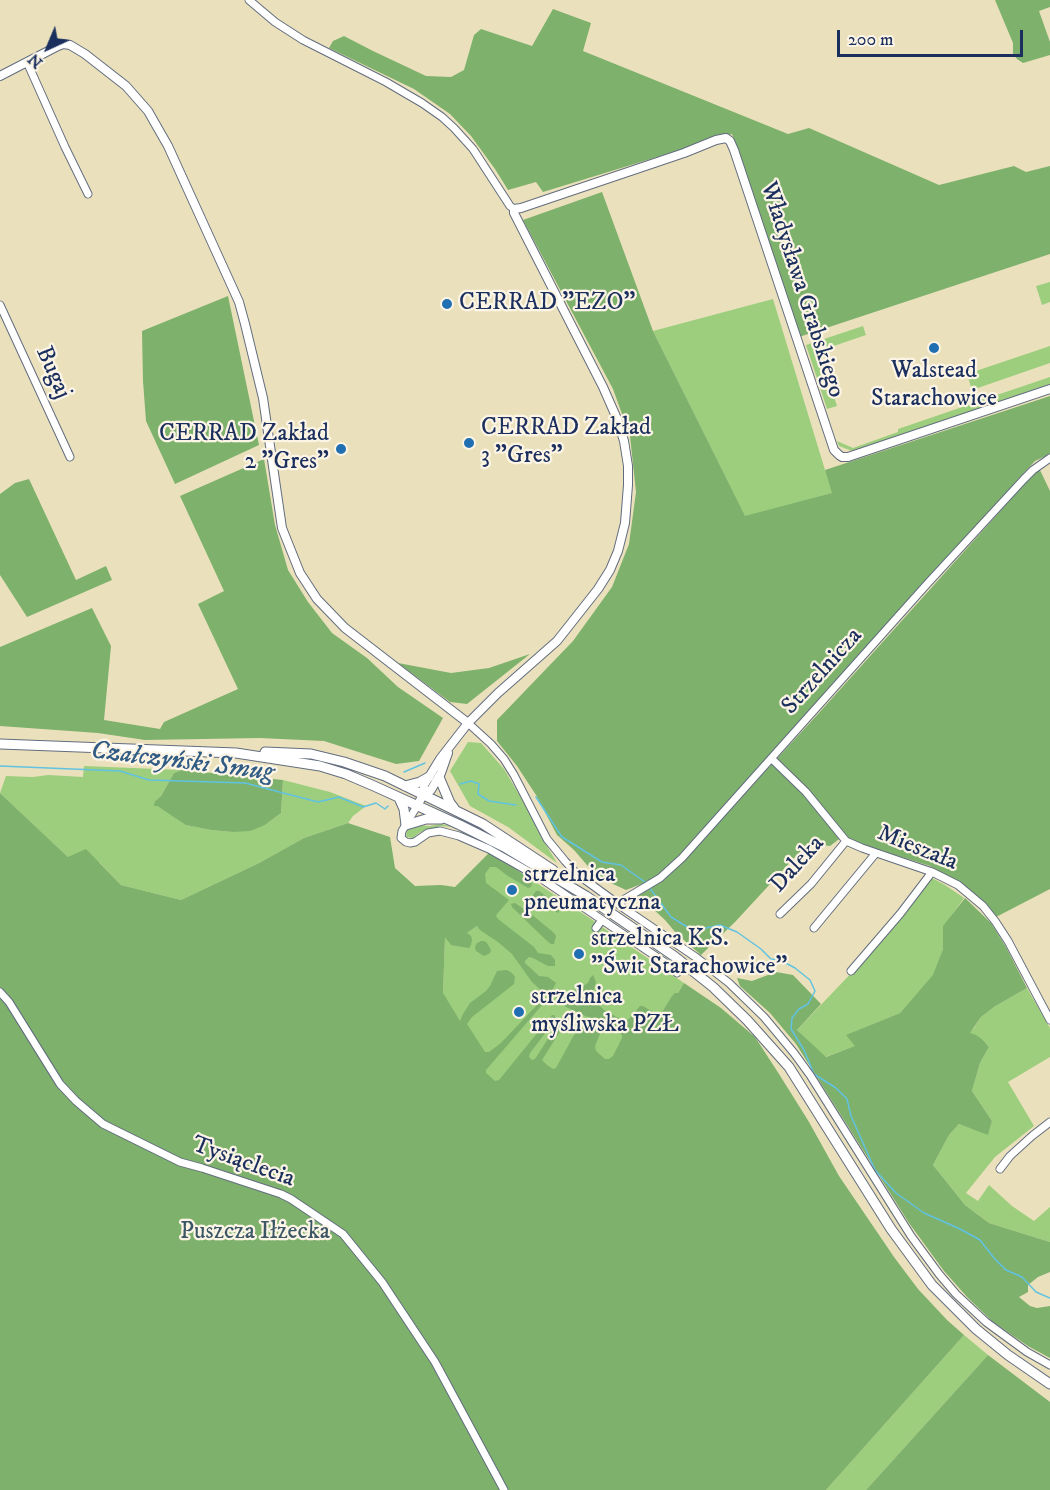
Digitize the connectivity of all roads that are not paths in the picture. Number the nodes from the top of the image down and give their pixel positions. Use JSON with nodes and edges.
{"nodes":[{"id":1,"x":249,"y":0,"type":"edge"},
{"id":2,"x":27,"y":62,"type":"junction"},
{"id":3,"x":0,"y":76,"type":"edge"},
{"id":4,"x":88,"y":194,"type":"dead end"},
{"id":5,"x":514,"y":208,"type":"junction"},
{"id":6,"x":0,"y":305,"type":"edge"},
{"id":7,"x":1050,"y":389,"type":"edge"},
{"id":8,"x":70,"y":457,"type":"dead end"},
{"id":9,"x":1050,"y":458,"type":"edge"},
{"id":10,"x":468,"y":723,"type":"junction"},
{"id":11,"x":0,"y":744,"type":"edge"},
{"id":12,"x":242,"y":753,"type":"junction"},
{"id":13,"x":772,"y":759,"type":"junction"},
{"id":14,"x":434,"y":777,"type":"junction"},
{"id":15,"x":405,"y":786,"type":"junction"},
{"id":16,"x":423,"y":795,"type":"junction"},
{"id":17,"x":399,"y":798,"type":"junction"},
{"id":18,"x":417,"y":806,"type":"junction"},
{"id":19,"x":455,"y":810,"type":"junction"},
{"id":20,"x":447,"y":819,"type":"junction"},
{"id":21,"x":406,"y":825,"type":"junction"},
{"id":22,"x":846,"y":841,"type":"junction"},
{"id":23,"x":876,"y":853,"type":"junction"},
{"id":24,"x":932,"y":872,"type":"junction"},
{"id":25,"x":586,"y":896,"type":"junction"},
{"id":26,"x":618,"y":903,"type":"junction"},
{"id":27,"x":780,"y":914,"type":"dead end"},
{"id":28,"x":602,"y":920,"type":"junction"},
{"id":29,"x":596,"y":928,"type":"dead end"},
{"id":30,"x":814,"y":928,"type":"dead end"},
{"id":31,"x":851,"y":971,"type":"dead end"},
{"id":32,"x":677,"y":974,"type":"dead end"},
{"id":33,"x":0,"y":992,"type":"edge"},
{"id":34,"x":1050,"y":1020,"type":"edge"},
{"id":35,"x":1050,"y":1122,"type":"edge"},
{"id":36,"x":1000,"y":1169,"type":"dead end"},
{"id":37,"x":1050,"y":1365,"type":"edge"},
{"id":38,"x":1050,"y":1383,"type":"edge"},
{"id":39,"x":504,"y":1490,"type":"edge"}],
"edges":[{"from":1,"to":5,"type":"street"},
{"from":2,"to":3,"type":"street"},
{"from":2,"to":4,"type":"street"},
{"from":2,"to":10,"type":"street"},
{"from":5,"to":7,"type":"street","name":"Władysława Grabskiego"},
{"from":5,"to":10,"type":"street"},
{"from":6,"to":8,"type":"street","name":"Bugaj"},
{"from":9,"to":13,"type":"street","name":"Strzelnicza"},
{"from":10,"to":14,"type":"street"},
{"from":10,"to":26,"type":"street"},
{"from":11,"to":12,"type":"main road"},
{"from":12,"to":15,"type":"main road"},
{"from":12,"to":17,"type":"main road"},
{"from":13,"to":22,"type":"street","name":"Mieszała"},
{"from":13,"to":26,"type":"street","name":"Strzelnicza"},
{"from":14,"to":15,"type":"main road"},
{"from":14,"to":16,"type":"street"},
{"from":14,"to":19,"type":"main road"},
{"from":15,"to":16,"type":"main road"},
{"from":16,"to":18,"type":"street"},
{"from":16,"to":19,"type":"main road"},
{"from":17,"to":18,"type":"main road"},
{"from":17,"to":21,"type":"main road"},
{"from":18,"to":20,"type":"main road"},
{"from":18,"to":21,"type":"street"},
{"from":19,"to":25,"type":"main road"},
{"from":20,"to":21,"type":"main road"},
{"from":20,"to":25,"type":"main road"},
{"from":21,"to":28,"type":"street"},
{"from":22,"to":23,"type":"street","name":"Mieszała"},
{"from":22,"to":27,"type":"street","name":"Daleka"},
{"from":23,"to":24,"type":"street","name":"Mieszała"},
{"from":23,"to":30,"type":"street"},
{"from":24,"to":31,"type":"street"},
{"from":24,"to":34,"type":"street","name":"Mieszała"},
{"from":25,"to":38,"type":"main road"},
{"from":26,"to":37,"type":"street"},
{"from":28,"to":29,"type":"street"},
{"from":28,"to":32,"type":"street"},
{"from":33,"to":39,"type":"street","name":"Tysiąclecia"},
{"from":35,"to":36,"type":"street"}]}
